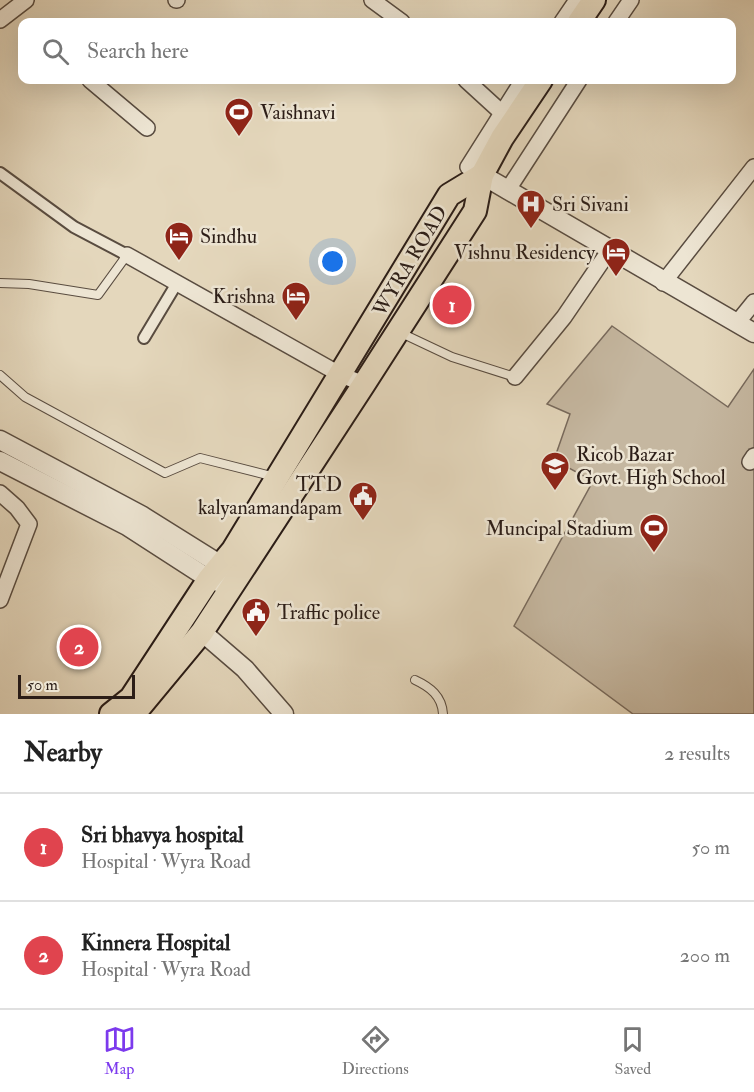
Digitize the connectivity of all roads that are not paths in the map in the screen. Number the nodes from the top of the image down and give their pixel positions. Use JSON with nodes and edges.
{"nodes":[{"id":1,"x":26,"y":0,"type":"edge"},
{"id":2,"x":372,"y":0,"type":"edge"},
{"id":3,"x":577,"y":0,"type":"edge"},
{"id":4,"x":594,"y":0,"type":"edge"},
{"id":5,"x":631,"y":0,"type":"edge"},
{"id":6,"x":6,"y":16,"type":"edge"},
{"id":7,"x":397,"y":18,"type":"edge"},
{"id":8,"x":565,"y":18,"type":"edge"},
{"id":9,"x":582,"y":18,"type":"edge"},
{"id":10,"x":619,"y":18,"type":"edge"},
{"id":11,"x":95,"y":84,"type":"edge"},
{"id":12,"x":470,"y":84,"type":"edge"},
{"id":13,"x":520,"y":84,"type":"edge"},
{"id":14,"x":538,"y":84,"type":"edge"},
{"id":15,"x":576,"y":84,"type":"edge"},
{"id":16,"x":501,"y":112,"type":"junction"},
{"id":17,"x":147,"y":128,"type":"dead end"},
{"id":18,"x":754,"y":167,"type":"edge"},
{"id":19,"x":0,"y":173,"type":"edge"},
{"id":20,"x":482,"y":175,"type":"junction"},
{"id":21,"x":507,"y":191,"type":"junction"},
{"id":22,"x":609,"y":251,"type":"junction"},
{"id":23,"x":127,"y":255,"type":"junction"},
{"id":24,"x":0,"y":283,"type":"edge"},
{"id":25,"x":177,"y":283,"type":"junction"},
{"id":26,"x":663,"y":283,"type":"junction"},
{"id":27,"x":754,"y":302,"type":"edge"},
{"id":28,"x":737,"y":322,"type":"junction"},
{"id":29,"x":398,"y":332,"type":"junction"},
{"id":30,"x":754,"y":333,"type":"edge"},
{"id":31,"x":144,"y":338,"type":"dead end"},
{"id":32,"x":0,"y":375,"type":"edge"},
{"id":33,"x":341,"y":375,"type":"junction"},
{"id":34,"x":515,"y":377,"type":"joint"},
{"id":35,"x":364,"y":384,"type":"junction"},
{"id":36,"x":0,"y":440,"type":"edge"},
{"id":37,"x":0,"y":461,"type":"edge"},
{"id":38,"x":278,"y":477,"type":"junction"},
{"id":39,"x":0,"y":494,"type":"edge"},
{"id":40,"x":225,"y":577,"type":"junction"},
{"id":41,"x":0,"y":600,"type":"edge"},
{"id":42,"x":202,"y":632,"type":"junction"},
{"id":43,"x":415,"y":680,"type":"dead end"},
{"id":44,"x":111,"y":714,"type":"edge"},
{"id":45,"x":134,"y":714,"type":"edge"},
{"id":46,"x":284,"y":714,"type":"edge"},
{"id":47,"x":443,"y":714,"type":"edge"}],
"edges":[{"from":1,"to":6,"type":"street"},
{"from":2,"to":7,"type":"street"},
{"from":3,"to":8,"type":"street"},
{"from":4,"to":9,"type":"main road"},
{"from":5,"to":10,"type":"street"},
{"from":11,"to":17,"type":"street"},
{"from":12,"to":16,"type":"street"},
{"from":13,"to":16,"type":"street"},
{"from":14,"to":20,"type":"main road"},
{"from":15,"to":21,"type":"street"},
{"from":16,"to":20,"type":"street"},
{"from":18,"to":26,"type":"street"},
{"from":19,"to":23,"type":"street"},
{"from":20,"to":21,"type":"street"},
{"from":20,"to":29,"type":"main road","name":"WYRA ROAD"},
{"from":20,"to":33,"type":"main road","name":"WYRA ROAD"},
{"from":21,"to":22,"type":"street"},
{"from":22,"to":26,"type":"street"},
{"from":22,"to":34,"type":"street"},
{"from":23,"to":24,"type":"lane"},
{"from":23,"to":25,"type":"street"},
{"from":25,"to":31,"type":"street"},
{"from":25,"to":33,"type":"street"},
{"from":26,"to":28,"type":"street"},
{"from":27,"to":28,"type":"street"},
{"from":28,"to":30,"type":"street"},
{"from":29,"to":34,"type":"lane"},
{"from":29,"to":35,"type":"main road","name":"WYRA ROAD"},
{"from":32,"to":38,"type":"lane"},
{"from":33,"to":35,"type":"street"},
{"from":33,"to":38,"type":"main road","name":"WYRA ROAD"},
{"from":35,"to":40,"type":"main road","name":"WYRA ROAD"},
{"from":36,"to":40,"type":"street"},
{"from":37,"to":40,"type":"street"},
{"from":38,"to":40,"type":"main road","name":"WYRA ROAD"},
{"from":39,"to":41,"type":"street"},
{"from":40,"to":42,"type":"main road","name":"WYRA ROAD"},
{"from":40,"to":44,"type":"main road","name":"WYRA ROAD"},
{"from":42,"to":45,"type":"main road","name":"WYRA ROAD"},
{"from":42,"to":46,"type":"street"},
{"from":43,"to":47,"type":"lane"}]}
